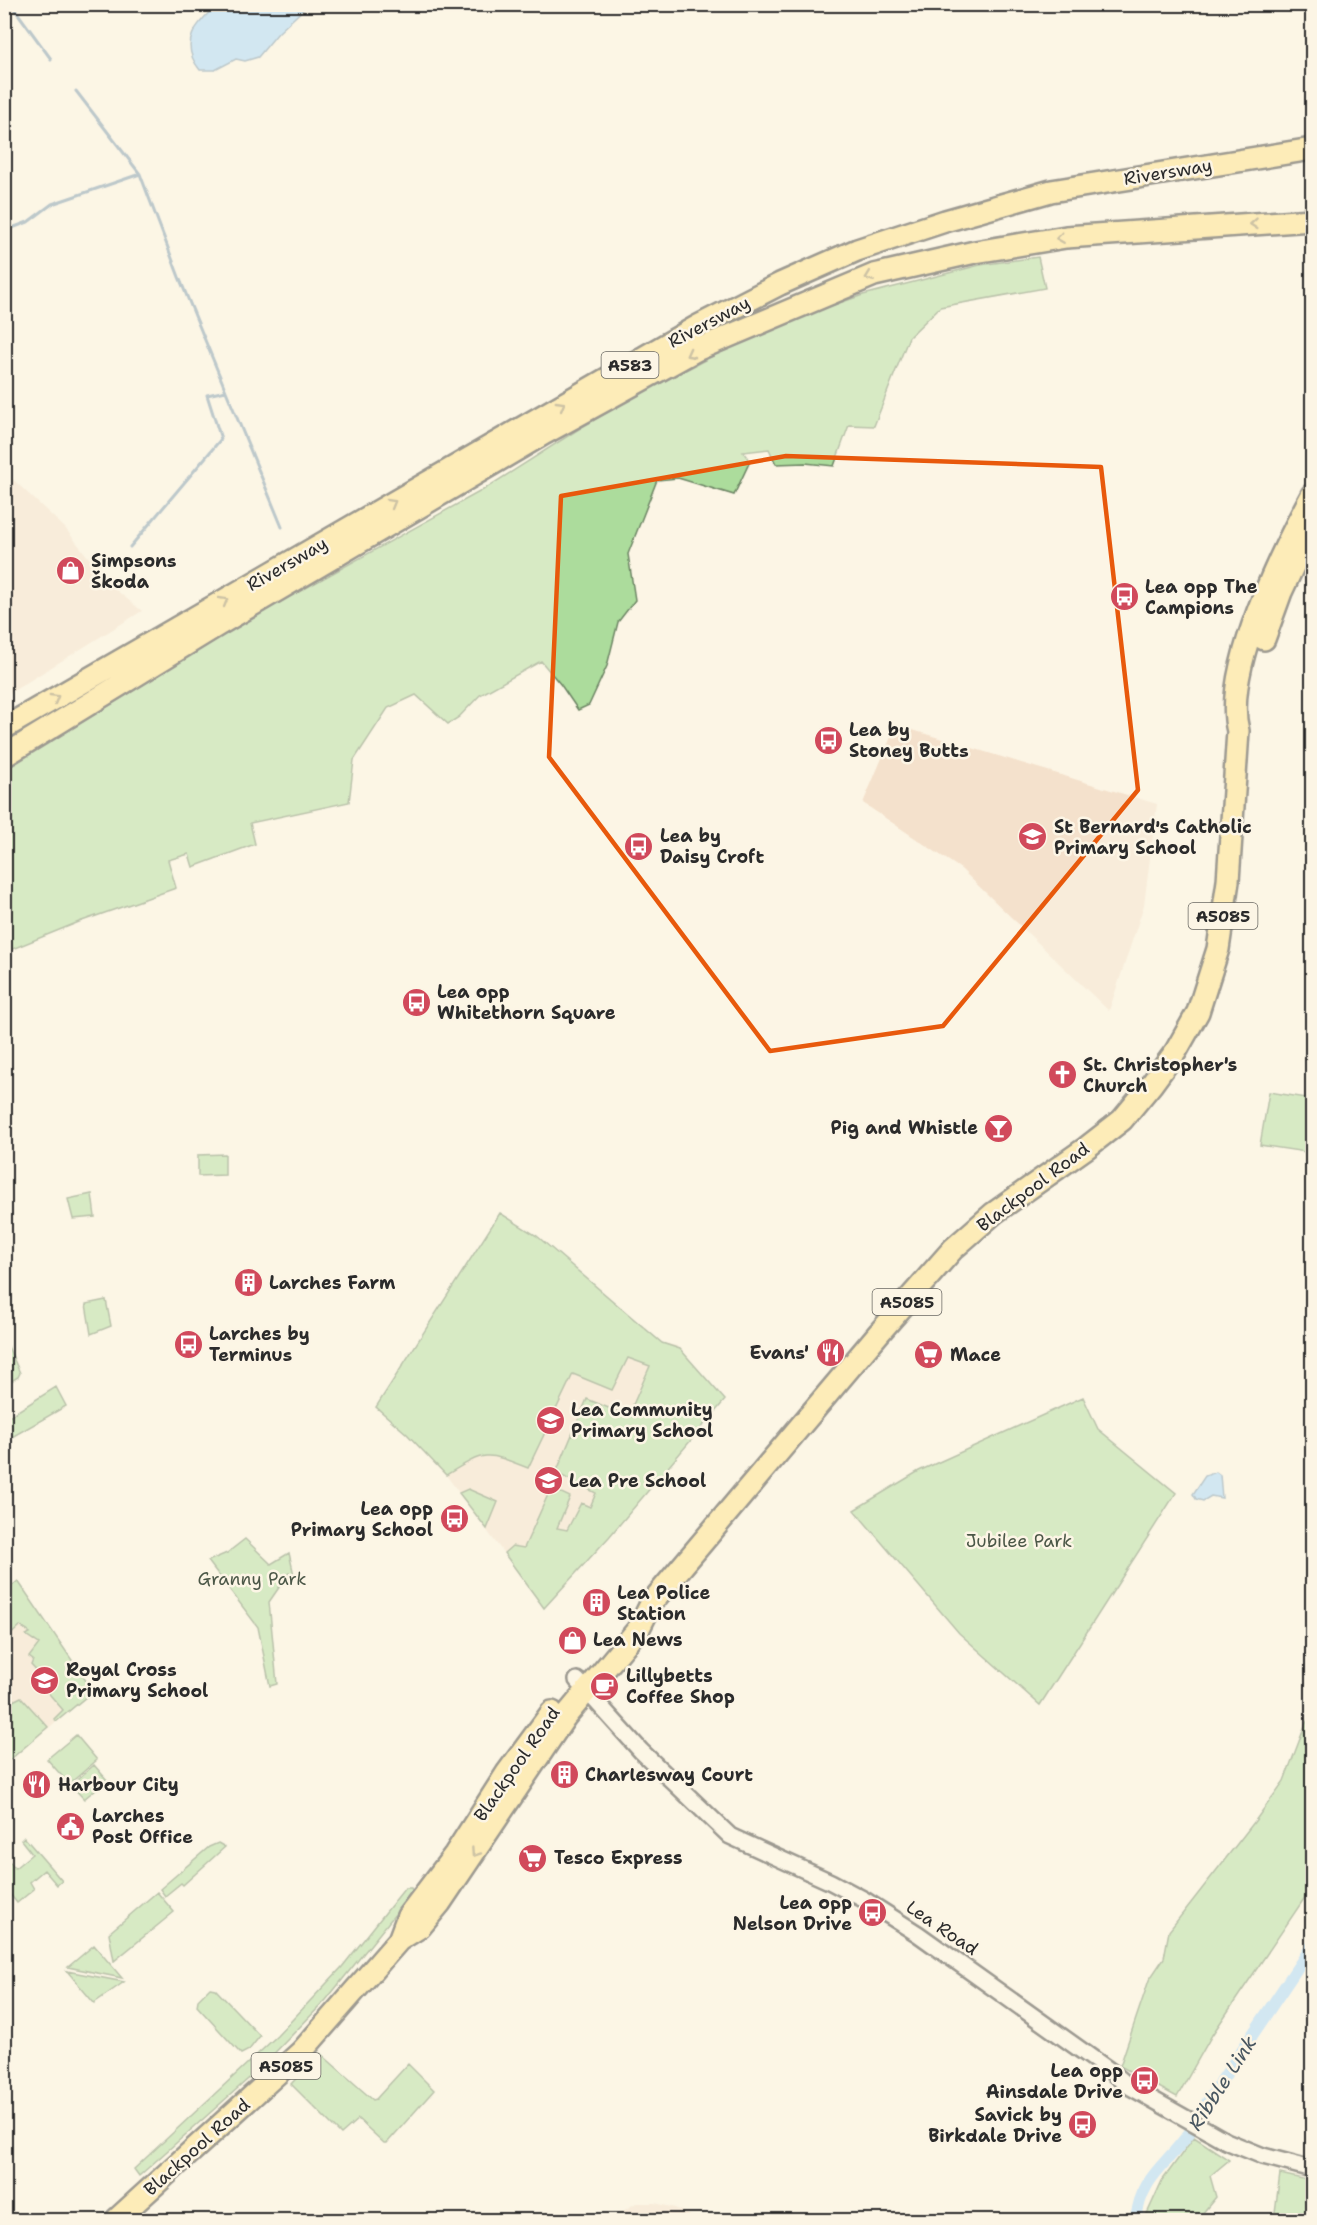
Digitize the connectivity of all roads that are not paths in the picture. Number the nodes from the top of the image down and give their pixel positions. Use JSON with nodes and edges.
{"nodes":[{"id":1,"x":1312,"y":149,"type":"edge"},
{"id":2,"x":1312,"y":220,"type":"edge"},
{"id":3,"x":1312,"y":495,"type":"edge"},
{"id":4,"x":1312,"y":526,"type":"edge"},
{"id":5,"x":4,"y":728,"type":"edge"},
{"id":6,"x":1239,"y":731,"type":"junction"},
{"id":7,"x":4,"y":756,"type":"edge"},
{"id":8,"x":581,"y":1686,"type":"junction"},
{"id":9,"x":1312,"y":2169,"type":"edge"},
{"id":10,"x":116,"y":2220,"type":"edge"}],
"edges":[{"from":5,"to":1,"type":"highway","name":"Riversway","number":"A583","one_way":true},
{"from":2,"to":7,"type":"highway","name":"Riversway","number":"A583","one_way":true},
{"from":3,"to":6,"type":"highway","name":"Blackpool Road","number":"A5085"},
{"from":4,"to":6,"type":"highway","name":"Blackpool Road","number":"A5085"},
{"from":6,"to":8,"type":"highway","name":"Blackpool Road","number":"A5085"},
{"from":8,"to":9,"type":"street","name":"Lea Road"},
{"from":8,"to":10,"type":"highway","name":"Blackpool Road","number":"A5085"}]}
